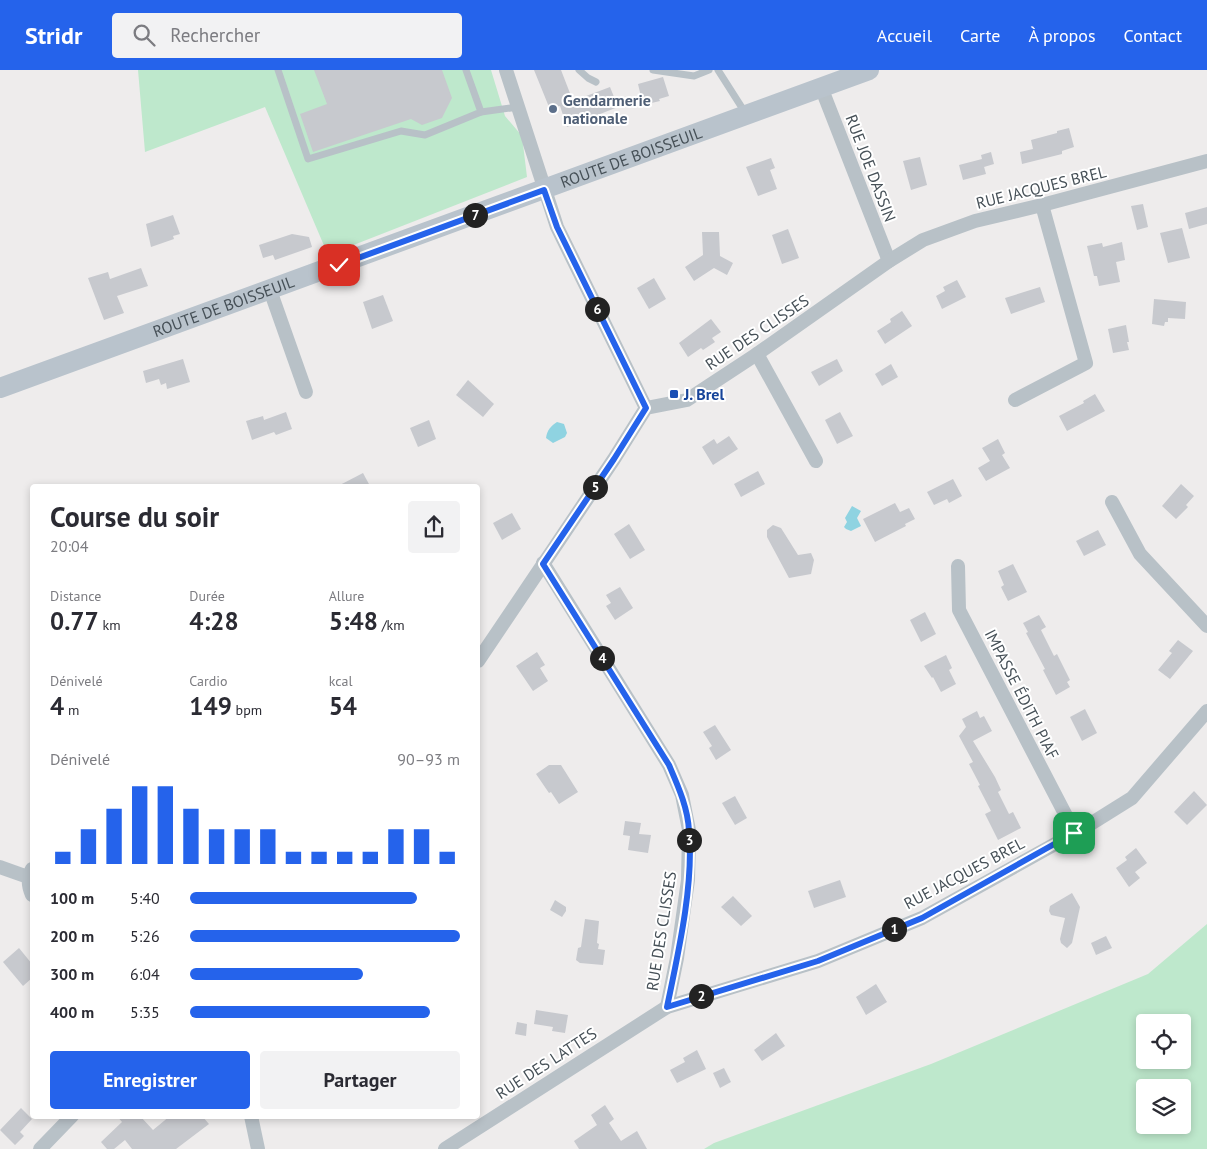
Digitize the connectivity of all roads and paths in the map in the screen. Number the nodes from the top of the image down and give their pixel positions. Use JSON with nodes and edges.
{"nodes":[{"id":1,"x":278,"y":70,"type":"edge"},
{"id":2,"x":466,"y":70,"type":"edge"},
{"id":3,"x":506,"y":70,"type":"edge"},
{"id":4,"x":579,"y":70,"type":"edge"},
{"id":5,"x":653,"y":70,"type":"edge"},
{"id":6,"x":710,"y":70,"type":"edge"},
{"id":7,"x":718,"y":70,"type":"edge"},
{"id":8,"x":868,"y":70,"type":"edge"},
{"id":9,"x":596,"y":82,"type":"dead end"},
{"id":10,"x":821,"y":88,"type":"junction"},
{"id":11,"x":518,"y":107,"type":"junction"},
{"id":12,"x":481,"y":112,"type":"junction"},
{"id":13,"x":747,"y":115,"type":"junction"},
{"id":14,"x":1207,"y":161,"type":"edge"},
{"id":15,"x":544,"y":190,"type":"junction"},
{"id":16,"x":1042,"y":205,"type":"junction"},
{"id":17,"x":889,"y":261,"type":"junction"},
{"id":18,"x":270,"y":290,"type":"junction"},
{"id":19,"x":758,"y":354,"type":"junction"},
{"id":20,"x":0,"y":388,"type":"edge"},
{"id":21,"x":306,"y":392,"type":"dead end"},
{"id":22,"x":1015,"y":400,"type":"dead end"},
{"id":23,"x":646,"y":408,"type":"junction"},
{"id":24,"x":816,"y":461,"type":"dead end"},
{"id":25,"x":1112,"y":502,"type":"dead end"},
{"id":26,"x":543,"y":564,"type":"junction"},
{"id":27,"x":958,"y":566,"type":"dead end"},
{"id":28,"x":1207,"y":626,"type":"edge"},
{"id":29,"x":480,"y":658,"type":"edge"},
{"id":30,"x":1207,"y":711,"type":"edge"},
{"id":31,"x":1074,"y":833,"type":"junction"},
{"id":32,"x":2,"y":870,"type":"edge"},
{"id":33,"x":30,"y":873,"type":"edge"},
{"id":34,"x":30,"y":890,"type":"edge"},
{"id":35,"x":667,"y":1007,"type":"junction"},
{"id":36,"x":69,"y":1119,"type":"edge"},
{"id":37,"x":252,"y":1119,"type":"edge"},
{"id":38,"x":40,"y":1149,"type":"edge"},
{"id":39,"x":258,"y":1149,"type":"edge"},
{"id":40,"x":445,"y":1149,"type":"edge"}],
"edges":[{"from":1,"to":12,"type":"lane"},
{"from":2,"to":12,"type":"lane"},
{"from":3,"to":11,"type":"street"},
{"from":4,"to":9,"type":"lane"},
{"from":5,"to":6,"type":"lane"},
{"from":7,"to":13,"type":"lane"},
{"from":8,"to":10,"type":"main road","name":"ROUTE DE BOISSEUIL"},
{"from":10,"to":13,"type":"main road","name":"ROUTE DE BOISSEUIL"},
{"from":10,"to":17,"type":"street","name":"RUE JOE DASSIN"},
{"from":11,"to":12,"type":"lane"},
{"from":11,"to":15,"type":"street"},
{"from":13,"to":15,"type":"main road","name":"ROUTE DE BOISSEUIL"},
{"from":14,"to":16,"type":"street","name":"RUE JACQUES BREL"},
{"from":15,"to":18,"type":"main road","name":"ROUTE DE BOISSEUIL"},
{"from":15,"to":23,"type":"street"},
{"from":16,"to":17,"type":"street","name":"RUE JACQUES BREL"},
{"from":16,"to":22,"type":"street"},
{"from":17,"to":19,"type":"street","name":"RUE DES CLISSES"},
{"from":18,"to":20,"type":"main road","name":"ROUTE DE BOISSEUIL"},
{"from":18,"to":21,"type":"street"},
{"from":19,"to":23,"type":"street","name":"RUE DES CLISSES"},
{"from":19,"to":24,"type":"street"},
{"from":23,"to":26,"type":"street"},
{"from":25,"to":28,"type":"street"},
{"from":26,"to":29,"type":"street"},
{"from":26,"to":35,"type":"street","name":"RUE DES CLISSES"},
{"from":27,"to":31,"type":"street","name":"IMPASSE ÉDITH PIAF"},
{"from":30,"to":31,"type":"street","name":"RUE JACQUES BREL"},
{"from":31,"to":35,"type":"street","name":"RUE JACQUES BREL"},
{"from":32,"to":33,"type":"street"},
{"from":33,"to":34,"type":"street"},
{"from":35,"to":40,"type":"street","name":"RUE DES LATTES"},
{"from":36,"to":38,"type":"street"},
{"from":37,"to":39,"type":"street"}]}
